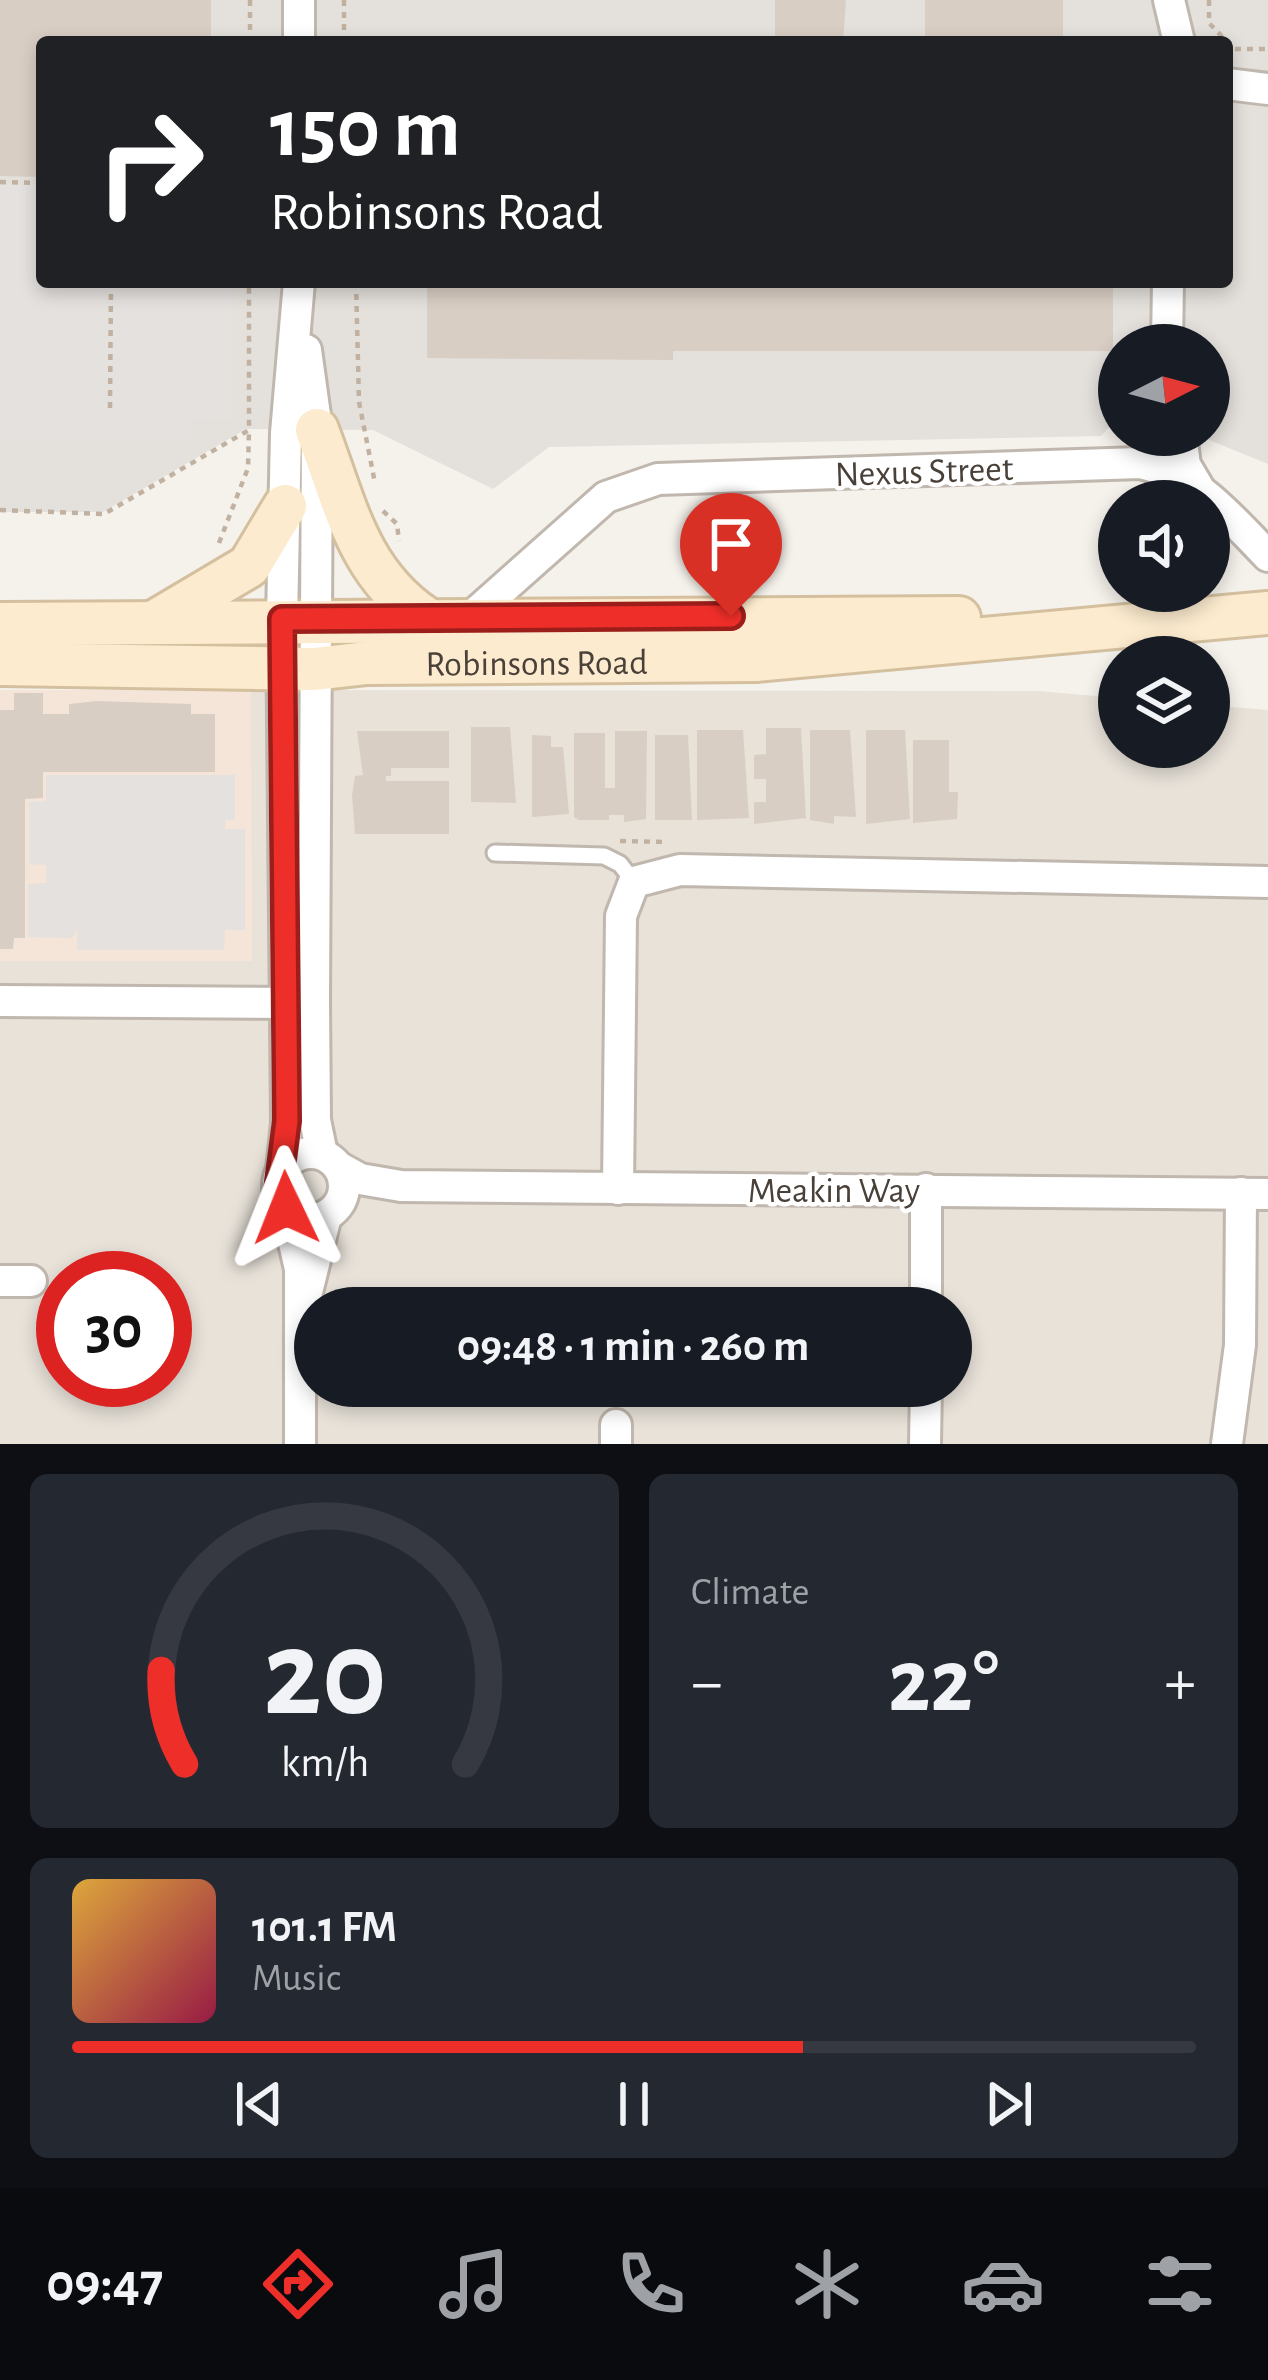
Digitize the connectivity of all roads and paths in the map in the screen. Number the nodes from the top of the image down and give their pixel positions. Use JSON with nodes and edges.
{"nodes":[{"id":1,"x":250,"y":0,"type":"edge"},
{"id":2,"x":299,"y":0,"type":"edge"},
{"id":3,"x":344,"y":0,"type":"edge"},
{"id":4,"x":1168,"y":0,"type":"edge"},
{"id":5,"x":1209,"y":0,"type":"edge"},
{"id":6,"x":250,"y":36,"type":"edge"},
{"id":7,"x":299,"y":36,"type":"edge"},
{"id":8,"x":344,"y":36,"type":"edge"},
{"id":9,"x":1177,"y":36,"type":"edge"},
{"id":10,"x":1222,"y":36,"type":"edge"},
{"id":11,"x":1233,"y":48,"type":"edge"},
{"id":12,"x":1268,"y":49,"type":"edge"},
{"id":13,"x":1233,"y":85,"type":"edge"},
{"id":14,"x":1268,"y":89,"type":"edge"},
{"id":15,"x":0,"y":182,"type":"edge"},
{"id":16,"x":36,"y":183,"type":"edge"},
{"id":17,"x":111,"y":288,"type":"edge"},
{"id":18,"x":249,"y":288,"type":"edge"},
{"id":19,"x":356,"y":288,"type":"edge"},
{"id":20,"x":1168,"y":288,"type":"edge"},
{"id":21,"x":299,"y":292,"type":"edge"},
{"id":22,"x":1167,"y":324,"type":"edge"},
{"id":23,"x":110,"y":409,"type":"dead end"},
{"id":24,"x":317,"y":430,"type":"junction"},
{"id":25,"x":1098,"y":452,"type":"edge"},
{"id":26,"x":1154,"y":456,"type":"edge"},
{"id":27,"x":1188,"y":480,"type":"edge"},
{"id":28,"x":285,"y":506,"type":"junction"},
{"id":29,"x":0,"y":510,"type":"edge"},
{"id":30,"x":1230,"y":519,"type":"edge"},
{"id":31,"x":1268,"y":556,"type":"edge"},
{"id":32,"x":370,"y":568,"type":"junction"},
{"id":33,"x":1268,"y":613,"type":"edge"},
{"id":34,"x":425,"y":618,"type":"junction"},
{"id":35,"x":470,"y":618,"type":"junction"},
{"id":36,"x":298,"y":619,"type":"junction"},
{"id":37,"x":157,"y":621,"type":"junction"},
{"id":38,"x":1146,"y":621,"type":"junction"},
{"id":39,"x":0,"y":624,"type":"edge"},
{"id":40,"x":0,"y":664,"type":"edge"},
{"id":41,"x":298,"y":669,"type":"junction"},
{"id":42,"x":495,"y":853,"type":"dead end"},
{"id":43,"x":634,"y":882,"type":"junction"},
{"id":44,"x":1268,"y":882,"type":"edge"},
{"id":45,"x":0,"y":1001,"type":"edge"},
{"id":46,"x":299,"y":1003,"type":"junction"},
{"id":47,"x":331,"y":1161,"type":"junction"},
{"id":48,"x":282,"y":1170,"type":"junction"},
{"id":49,"x":401,"y":1186,"type":"junction"},
{"id":50,"x":618,"y":1189,"type":"junction"},
{"id":51,"x":926,"y":1189,"type":"junction"},
{"id":52,"x":1254,"y":1193,"type":"edge"},
{"id":53,"x":286,"y":1208,"type":"junction"},
{"id":54,"x":332,"y":1211,"type":"junction"},
{"id":55,"x":300,"y":1287,"type":"edge"},
{"id":56,"x":309,"y":1287,"type":"edge"},
{"id":57,"x":926,"y":1287,"type":"edge"},
{"id":58,"x":301,"y":1407,"type":"edge"},
{"id":59,"x":926,"y":1407,"type":"edge"},
{"id":60,"x":300,"y":1444,"type":"edge"},
{"id":61,"x":926,"y":1444,"type":"edge"},
{"id":62,"x":1227,"y":1444,"type":"edge"}],
"edges":[{"from":1,"to":6,"type":"path"},
{"from":2,"to":7,"type":"street"},
{"from":3,"to":8,"type":"path"},
{"from":4,"to":9,"type":"street"},
{"from":5,"to":10,"type":"path"},
{"from":11,"to":12,"type":"path"},
{"from":13,"to":14,"type":"street"},
{"from":15,"to":16,"type":"path"},
{"from":17,"to":23,"type":"path"},
{"from":18,"to":29,"type":"path"},
{"from":19,"to":32,"type":"path"},
{"from":20,"to":22,"type":"street"},
{"from":21,"to":24,"type":"street"},
{"from":21,"to":28,"type":"street"},
{"from":24,"to":32,"type":"main road"},
{"from":24,"to":36,"type":"street"},
{"from":25,"to":35,"type":"street","name":"Nexus Street"},
{"from":26,"to":27,"type":"street","name":"Nexus Street"},
{"from":28,"to":36,"type":"street"},
{"from":28,"to":37,"type":"main road"},
{"from":30,"to":31,"type":"street","name":"Nexus Street"},
{"from":32,"to":34,"type":"main road"},
{"from":33,"to":38,"type":"main road","name":"Robinsons Road"},
{"from":34,"to":35,"type":"main road","name":"Robinsons Road"},
{"from":34,"to":36,"type":"main road","name":"Robinsons Road"},
{"from":35,"to":38,"type":"main road","name":"Robinsons Road"},
{"from":36,"to":37,"type":"main road","name":"Robinsons Road"},
{"from":36,"to":41,"type":"street"},
{"from":37,"to":39,"type":"main road","name":"Robinsons Road"},
{"from":38,"to":41,"type":"main road","name":"Robinsons Road"},
{"from":40,"to":41,"type":"main road","name":"Robinsons Road"},
{"from":41,"to":46,"type":"street"},
{"from":42,"to":43,"type":"lane"},
{"from":43,"to":44,"type":"street"},
{"from":43,"to":50,"type":"street"},
{"from":45,"to":46,"type":"street"},
{"from":46,"to":47,"type":"street"},
{"from":46,"to":48,"type":"street"},
{"from":47,"to":48,"type":"street"},
{"from":47,"to":49,"type":"street","name":"Meakin Way"},
{"from":47,"to":54,"type":"street"},
{"from":48,"to":53,"type":"street"},
{"from":49,"to":50,"type":"street","name":"Meakin Way"},
{"from":49,"to":54,"type":"street","name":"Meakin Way"},
{"from":50,"to":51,"type":"street","name":"Meakin Way"},
{"from":51,"to":52,"type":"street","name":"Meakin Way"},
{"from":51,"to":57,"type":"street"},
{"from":52,"to":62,"type":"street"},
{"from":53,"to":54,"type":"street"},
{"from":53,"to":55,"type":"street"},
{"from":54,"to":56,"type":"street"},
{"from":58,"to":60,"type":"street"},
{"from":59,"to":61,"type":"street"}]}
